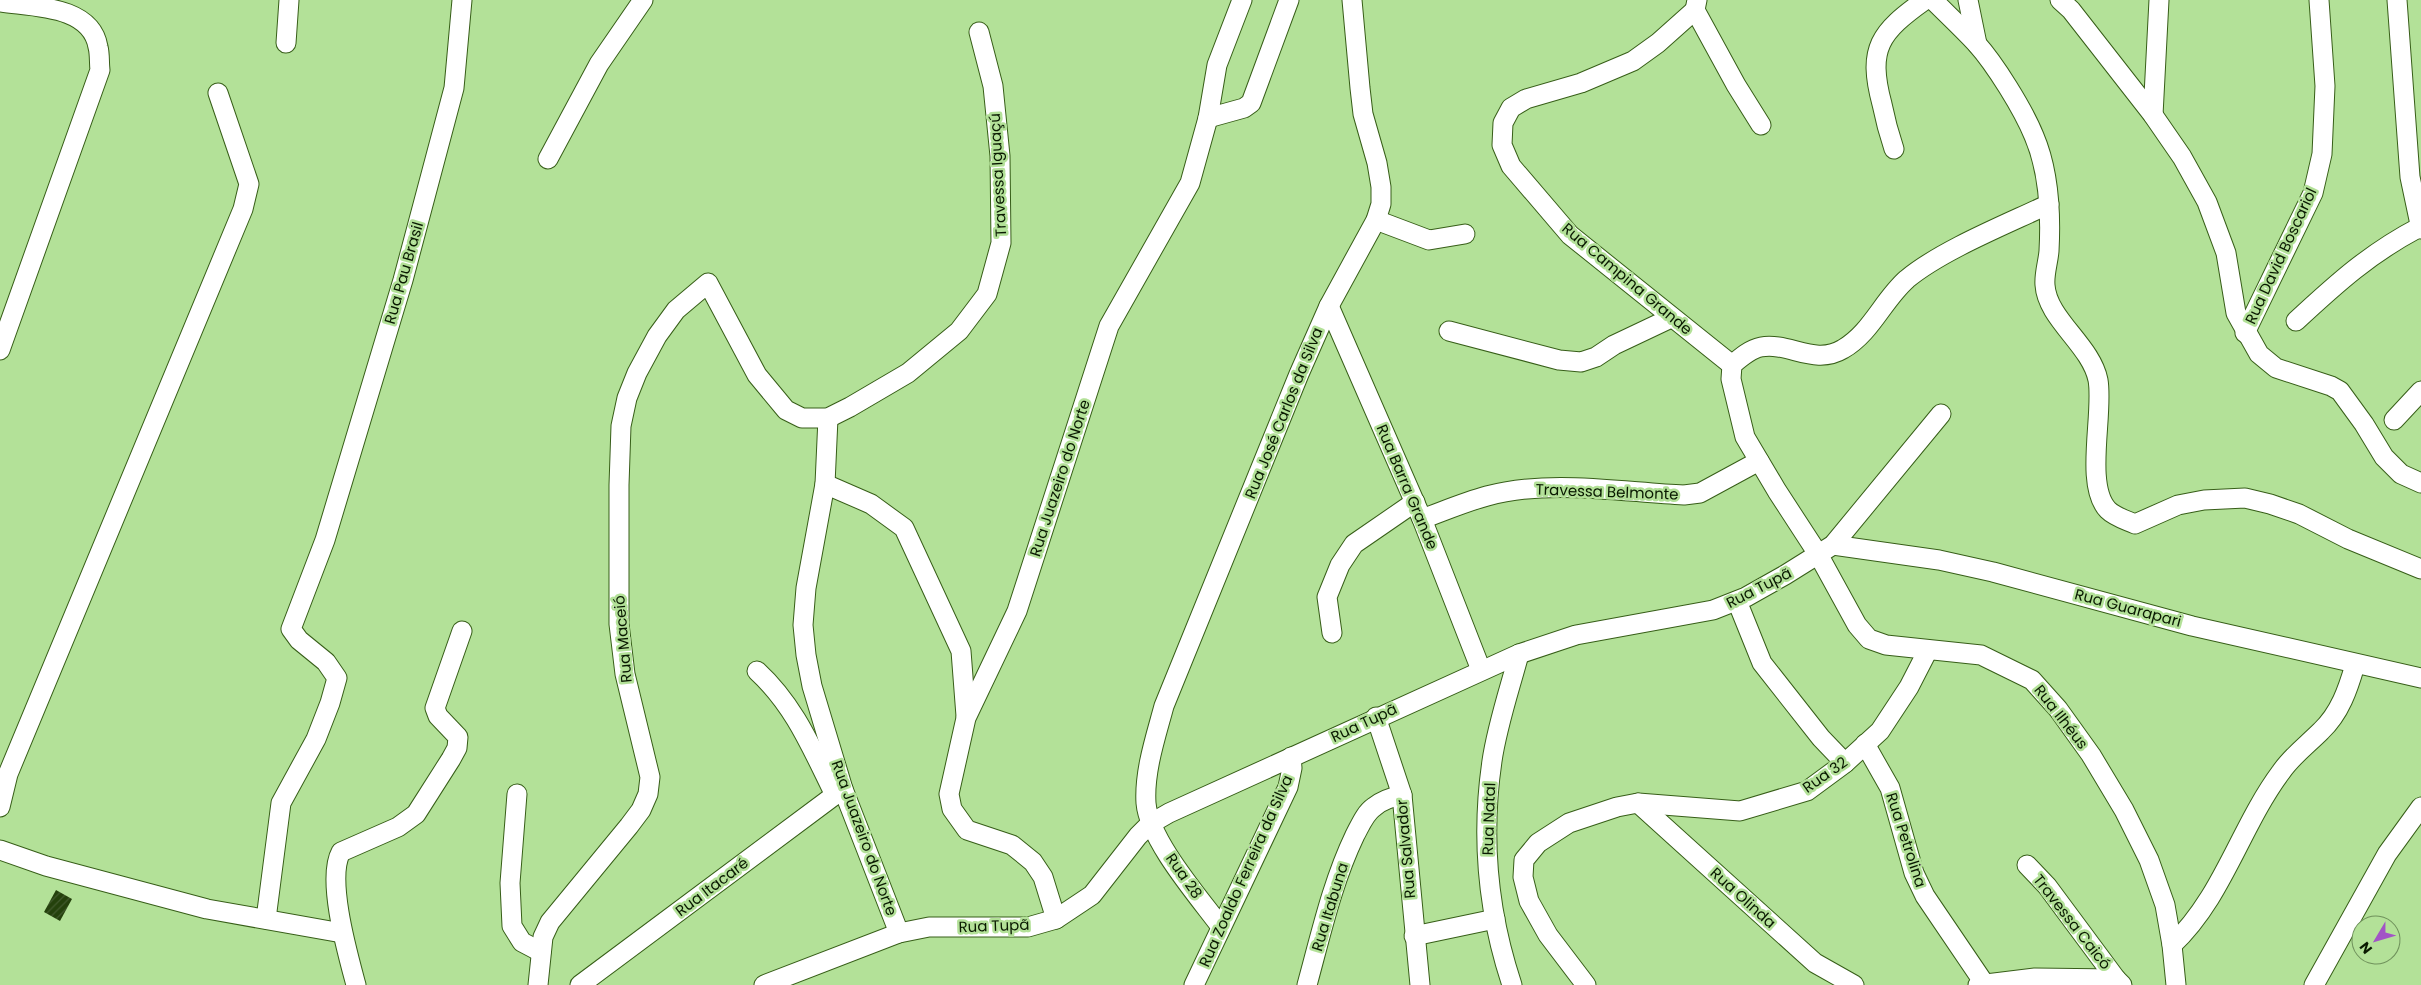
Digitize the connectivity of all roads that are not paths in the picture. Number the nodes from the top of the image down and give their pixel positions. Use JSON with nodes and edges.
{"nodes":[{"id":1,"x":289,"y":0,"type":"edge"},
{"id":2,"x":462,"y":0,"type":"edge"},
{"id":3,"x":643,"y":0,"type":"edge"},
{"id":4,"x":1242,"y":0,"type":"edge"},
{"id":5,"x":1289,"y":0,"type":"edge"},
{"id":6,"x":1352,"y":0,"type":"edge"},
{"id":7,"x":1925,"y":0,"type":"edge"},
{"id":8,"x":1933,"y":0,"type":"edge"},
{"id":9,"x":1968,"y":0,"type":"edge"},
{"id":10,"x":2060,"y":0,"type":"edge"},
{"id":11,"x":2159,"y":0,"type":"edge"},
{"id":12,"x":2319,"y":0,"type":"edge"},
{"id":13,"x":2397,"y":0,"type":"edge"},
{"id":14,"x":0,"y":2,"type":"edge"},
{"id":15,"x":1696,"y":5,"type":"edge"},
{"id":16,"x":979,"y":32,"type":"dead end"},
{"id":17,"x":286,"y":43,"type":"dead end"},
{"id":18,"x":1977,"y":44,"type":"junction"},
{"id":19,"x":218,"y":93,"type":"dead end"},
{"id":20,"x":2153,"y":116,"type":"junction"},
{"id":21,"x":1208,"y":118,"type":"junction"},
{"id":22,"x":1761,"y":125,"type":"dead end"},
{"id":23,"x":1894,"y":149,"type":"dead end"},
{"id":24,"x":548,"y":158,"type":"dead end"},
{"id":25,"x":2049,"y":204,"type":"junction"},
{"id":26,"x":1376,"y":220,"type":"junction"},
{"id":27,"x":2421,"y":228,"type":"edge"},
{"id":28,"x":1465,"y":234,"type":"dead end"},
{"id":29,"x":1329,"y":306,"type":"junction"},
{"id":30,"x":1671,"y":318,"type":"junction"},
{"id":31,"x":2296,"y":320,"type":"dead end"},
{"id":32,"x":1449,"y":331,"type":"dead end"},
{"id":33,"x":2245,"y":333,"type":"junction"},
{"id":34,"x":0,"y":349,"type":"edge"},
{"id":35,"x":1732,"y":365,"type":"junction"},
{"id":36,"x":2421,"y":391,"type":"edge"},
{"id":37,"x":1941,"y":414,"type":"dead end"},
{"id":38,"x":828,"y":418,"type":"junction"},
{"id":39,"x":2394,"y":420,"type":"dead end"},
{"id":40,"x":1759,"y":461,"type":"junction"},
{"id":41,"x":2421,"y":483,"type":"edge"},
{"id":42,"x":825,"y":484,"type":"junction"},
{"id":43,"x":1418,"y":510,"type":"junction"},
{"id":44,"x":1826,"y":550,"type":"junction"},
{"id":45,"x":2421,"y":569,"type":"edge"},
{"id":46,"x":1736,"y":601,"type":"junction"},
{"id":47,"x":462,"y":631,"type":"dead end"},
{"id":48,"x":1332,"y":633,"type":"dead end"},
{"id":49,"x":1928,"y":650,"type":"junction"},
{"id":50,"x":1519,"y":654,"type":"junction"},
{"id":51,"x":2355,"y":664,"type":"junction"},
{"id":52,"x":1482,"y":670,"type":"junction"},
{"id":53,"x":757,"y":671,"type":"dead end"},
{"id":54,"x":2421,"y":678,"type":"edge"},
{"id":55,"x":1376,"y":717,"type":"junction"},
{"id":56,"x":966,"y":718,"type":"junction"},
{"id":57,"x":1865,"y":744,"type":"junction"},
{"id":58,"x":1291,"y":757,"type":"junction"},
{"id":59,"x":1845,"y":763,"type":"junction"},
{"id":60,"x":4,"y":773,"type":"edge"},
{"id":61,"x":839,"y":792,"type":"junction"},
{"id":62,"x":517,"y":794,"type":"dead end"},
{"id":63,"x":1402,"y":795,"type":"junction"},
{"id":64,"x":1638,"y":803,"type":"junction"},
{"id":65,"x":0,"y":807,"type":"edge"},
{"id":66,"x":2421,"y":807,"type":"edge"},
{"id":67,"x":1150,"y":824,"type":"junction"},
{"id":68,"x":0,"y":850,"type":"edge"},
{"id":69,"x":2027,"y":865,"type":"dead end"},
{"id":70,"x":266,"y":919,"type":"junction"},
{"id":71,"x":1056,"y":919,"type":"junction"},
{"id":72,"x":1495,"y":919,"type":"junction"},
{"id":73,"x":1221,"y":927,"type":"junction"},
{"id":74,"x":342,"y":933,"type":"junction"},
{"id":75,"x":899,"y":933,"type":"junction"},
{"id":76,"x":1414,"y":936,"type":"junction"},
{"id":77,"x":2172,"y":945,"type":"junction"},
{"id":78,"x":541,"y":952,"type":"junction"},
{"id":79,"x":2119,"y":982,"type":"edge"},
{"id":80,"x":1981,"y":984,"type":"edge"},
{"id":81,"x":356,"y":985,"type":"edge"},
{"id":82,"x":538,"y":985,"type":"edge"},
{"id":83,"x":580,"y":985,"type":"edge"},
{"id":84,"x":764,"y":985,"type":"edge"},
{"id":85,"x":1194,"y":985,"type":"edge"},
{"id":86,"x":1307,"y":985,"type":"edge"},
{"id":87,"x":1420,"y":985,"type":"edge"},
{"id":88,"x":1512,"y":985,"type":"edge"},
{"id":89,"x":1586,"y":985,"type":"edge"},
{"id":90,"x":1854,"y":985,"type":"edge"},
{"id":91,"x":2176,"y":985,"type":"edge"},
{"id":92,"x":2314,"y":985,"type":"edge"}],
"edges":[{"from":1,"to":17,"type":"street"},
{"from":2,"to":70,"type":"street","name":"Rua Pau Brasil"},
{"from":3,"to":24,"type":"street"},
{"from":4,"to":21,"type":"street","name":"Rua Juazeiro do Norte"},
{"from":5,"to":21,"type":"street"},
{"from":6,"to":26,"type":"street","name":"Rua José Carlos da Silva"},
{"from":7,"to":23,"type":"street"},
{"from":8,"to":18,"type":"street"},
{"from":9,"to":18,"type":"street"},
{"from":10,"to":20,"type":"street"},
{"from":11,"to":20,"type":"street"},
{"from":12,"to":33,"type":"street","name":"Rua David Boscariol"},
{"from":13,"to":27,"type":"street"},
{"from":14,"to":34,"type":"street"},
{"from":15,"to":22,"type":"street"},
{"from":15,"to":30,"type":"street","name":"Rua Campina Grande"},
{"from":16,"to":38,"type":"street","name":"Travessa Iguaçú"},
{"from":18,"to":25,"type":"street"},
{"from":19,"to":60,"type":"street"},
{"from":20,"to":33,"type":"street"},
{"from":21,"to":56,"type":"street","name":"Rua Juazeiro do Norte"},
{"from":25,"to":35,"type":"street"},
{"from":25,"to":45,"type":"street"},
{"from":26,"to":28,"type":"street"},
{"from":26,"to":29,"type":"street","name":"Rua José Carlos da Silva"},
{"from":27,"to":31,"type":"street"},
{"from":29,"to":43,"type":"street","name":"Rua Barra Grande"},
{"from":29,"to":67,"type":"street","name":"Rua José Carlos da Silva"},
{"from":30,"to":32,"type":"street"},
{"from":30,"to":35,"type":"street","name":"Rua Campina Grande"},
{"from":33,"to":41,"type":"street"},
{"from":35,"to":40,"type":"street","name":"Rua Ilhéus"},
{"from":36,"to":39,"type":"street"},
{"from":37,"to":44,"type":"street","name":"Rua Tupã"},
{"from":38,"to":42,"type":"street","name":"Rua Juazeiro do Norte"},
{"from":38,"to":78,"type":"street","name":"Rua Maceió"},
{"from":40,"to":43,"type":"street","name":"Travessa Belmonte"},
{"from":40,"to":44,"type":"street","name":"Rua Ilhéus"},
{"from":42,"to":56,"type":"street"},
{"from":42,"to":61,"type":"street","name":"Rua Juazeiro do Norte"},
{"from":43,"to":48,"type":"street","name":"Travessa Belmonte"},
{"from":43,"to":52,"type":"street","name":"Rua Barra Grande"},
{"from":44,"to":46,"type":"street","name":"Rua Tupã"},
{"from":44,"to":49,"type":"street","name":"Rua Ilhéus"},
{"from":44,"to":51,"type":"street","name":"Rua Guarapari"},
{"from":46,"to":50,"type":"street","name":"Rua Tupã"},
{"from":46,"to":59,"type":"street"},
{"from":47,"to":74,"type":"street"},
{"from":49,"to":57,"type":"street","name":"Rua 32"},
{"from":49,"to":77,"type":"street","name":"Rua Ilhéus"},
{"from":50,"to":52,"type":"street","name":"Rua Tupã"},
{"from":50,"to":72,"type":"street","name":"Rua Natal"},
{"from":51,"to":54,"type":"street","name":"Rua Guarapari"},
{"from":51,"to":77,"type":"street"},
{"from":52,"to":55,"type":"street","name":"Rua Tupã"},
{"from":53,"to":61,"type":"street"},
{"from":55,"to":58,"type":"street","name":"Rua Tupã"},
{"from":55,"to":63,"type":"street","name":"Rua Salvador"},
{"from":56,"to":71,"type":"street","name":"Rua Juazeiro do Norte"},
{"from":57,"to":59,"type":"street","name":"Rua 32"},
{"from":57,"to":80,"type":"street","name":"Rua Petrolina"},
{"from":58,"to":67,"type":"street","name":"Rua Tupã"},
{"from":58,"to":73,"type":"street","name":"Rua Zoaldo Ferreira da Silva"},
{"from":59,"to":64,"type":"street","name":"Rua 32"},
{"from":60,"to":65,"type":"street"},
{"from":61,"to":75,"type":"street","name":"Rua Juazeiro do Norte"},
{"from":61,"to":83,"type":"street","name":"Rua Itacaré"},
{"from":62,"to":78,"type":"street"},
{"from":63,"to":76,"type":"street","name":"Rua Salvador"},
{"from":63,"to":86,"type":"street","name":"Rua Itabuna"},
{"from":64,"to":89,"type":"street","name":"Rua 32"},
{"from":64,"to":90,"type":"street","name":"Rua Olinda"},
{"from":66,"to":92,"type":"street"},
{"from":67,"to":71,"type":"street","name":"Rua Tupã"},
{"from":67,"to":73,"type":"street","name":"Rua 28"},
{"from":68,"to":70,"type":"street"},
{"from":69,"to":79,"type":"street","name":"Travessa Caicó"},
{"from":70,"to":74,"type":"street"},
{"from":71,"to":75,"type":"street","name":"Rua Tupã"},
{"from":72,"to":76,"type":"street"},
{"from":72,"to":88,"type":"street","name":"Rua Natal"},
{"from":73,"to":85,"type":"street","name":"Rua Zoaldo Ferreira da Silva"},
{"from":74,"to":81,"type":"street"},
{"from":75,"to":84,"type":"street","name":"Rua Tupã"},
{"from":76,"to":87,"type":"street","name":"Rua Salvador"},
{"from":77,"to":91,"type":"street","name":"Rua Ilhéus"},
{"from":78,"to":82,"type":"street","name":"Rua Maceió"},
{"from":79,"to":80,"type":"street"}]}
